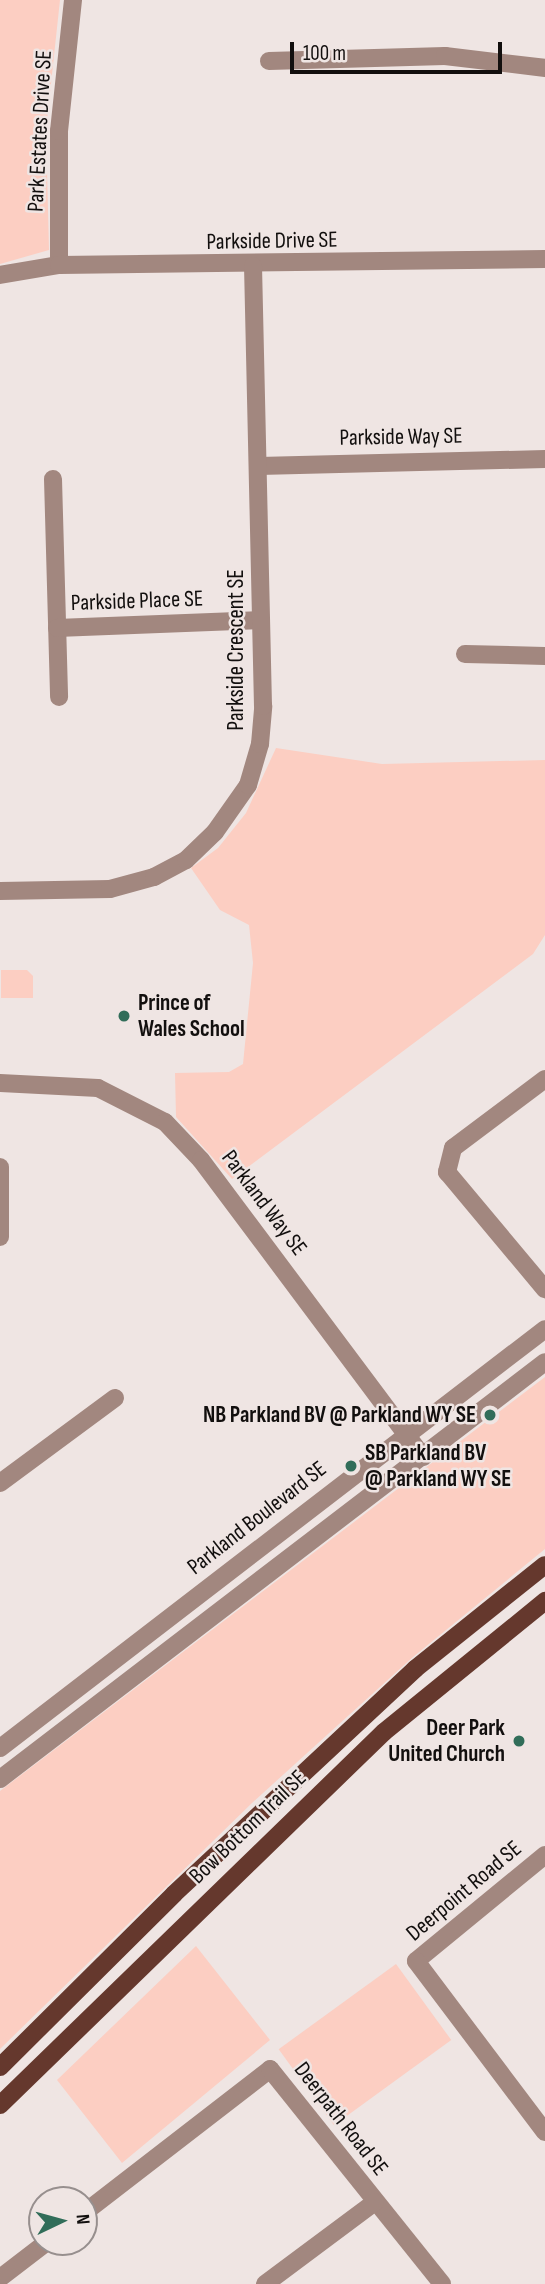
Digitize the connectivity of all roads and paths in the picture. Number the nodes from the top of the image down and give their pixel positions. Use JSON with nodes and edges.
{"nodes":[{"id":1,"x":73,"y":0,"type":"edge"},
{"id":2,"x":270,"y":61,"type":"dead end"},
{"id":3,"x":545,"y":68,"type":"edge"},
{"id":4,"x":545,"y":259,"type":"edge"},
{"id":5,"x":59,"y":265,"type":"junction"},
{"id":6,"x":253,"y":266,"type":"junction"},
{"id":7,"x":0,"y":275,"type":"edge"},
{"id":8,"x":545,"y":459,"type":"edge"},
{"id":9,"x":259,"y":466,"type":"junction"},
{"id":10,"x":53,"y":479,"type":"dead end"},
{"id":11,"x":261,"y":620,"type":"junction"},
{"id":12,"x":57,"y":628,"type":"junction"},
{"id":13,"x":465,"y":654,"type":"dead end"},
{"id":14,"x":545,"y":656,"type":"edge"},
{"id":15,"x":59,"y":697,"type":"dead end"},
{"id":16,"x":0,"y":891,"type":"edge"},
{"id":17,"x":545,"y":1079,"type":"edge"},
{"id":18,"x":0,"y":1083,"type":"edge"},
{"id":19,"x":0,"y":1167,"type":"edge"},
{"id":20,"x":0,"y":1237,"type":"edge"},
{"id":21,"x":545,"y":1290,"type":"edge"},
{"id":22,"x":545,"y":1329,"type":"edge"},
{"id":23,"x":545,"y":1362,"type":"edge"},
{"id":24,"x":116,"y":1398,"type":"dead end"},
{"id":25,"x":407,"y":1433,"type":"junction"},
{"id":26,"x":423,"y":1457,"type":"junction"},
{"id":27,"x":0,"y":1483,"type":"edge"},
{"id":28,"x":545,"y":1565,"type":"edge"},
{"id":29,"x":545,"y":1601,"type":"edge"},
{"id":30,"x":0,"y":1748,"type":"edge"},
{"id":31,"x":0,"y":1779,"type":"edge"},
{"id":32,"x":545,"y":1855,"type":"edge"},
{"id":33,"x":0,"y":2067,"type":"edge"},
{"id":34,"x":0,"y":2105,"type":"edge"},
{"id":35,"x":545,"y":2132,"type":"edge"},
{"id":36,"x":98,"y":2202,"type":"edge"},
{"id":37,"x":375,"y":2202,"type":"junction"},
{"id":38,"x":29,"y":2256,"type":"edge"},
{"id":39,"x":0,"y":2278,"type":"edge"},
{"id":40,"x":265,"y":2284,"type":"edge"},
{"id":41,"x":442,"y":2284,"type":"edge"}],
"edges":[{"from":1,"to":5,"type":"street","name":"Park Estates Drive SE"},
{"from":2,"to":3,"type":"street"},
{"from":4,"to":6,"type":"street","name":"Parkside Drive SE"},
{"from":5,"to":6,"type":"street","name":"Parkside Drive SE"},
{"from":5,"to":7,"type":"street","name":"Parkside Drive SE"},
{"from":6,"to":9,"type":"street","name":"Parkside Crescent SE"},
{"from":8,"to":9,"type":"street","name":"Parkside Way SE"},
{"from":9,"to":11,"type":"street","name":"Parkside Crescent SE"},
{"from":10,"to":12,"type":"street","name":"Parkside Place SE"},
{"from":11,"to":12,"type":"street","name":"Parkside Place SE"},
{"from":11,"to":16,"type":"street","name":"Parkside Crescent SE"},
{"from":12,"to":15,"type":"street","name":"Parkside Place SE"},
{"from":13,"to":14,"type":"street"},
{"from":17,"to":21,"type":"street"},
{"from":18,"to":25,"type":"street","name":"Parkland Way SE"},
{"from":19,"to":20,"type":"street"},
{"from":22,"to":25,"type":"street","name":"Parkland Boulevard SE"},
{"from":23,"to":26,"type":"street"},
{"from":24,"to":27,"type":"street"},
{"from":25,"to":26,"type":"street","name":"Parkland Way SE"},
{"from":25,"to":30,"type":"street","name":"Parkland Boulevard SE"},
{"from":26,"to":31,"type":"street"},
{"from":28,"to":33,"type":"main road","name":"Bow Bottom Trail SE"},
{"from":29,"to":34,"type":"main road","name":"Bow Bottom Trail SE"},
{"from":32,"to":35,"type":"street","name":"Deerpoint Road SE"},
{"from":36,"to":37,"type":"street","name":"Deerpath Road SE"},
{"from":37,"to":40,"type":"street"},
{"from":37,"to":41,"type":"street","name":"Deerpath Road SE"},
{"from":38,"to":39,"type":"street"}]}
